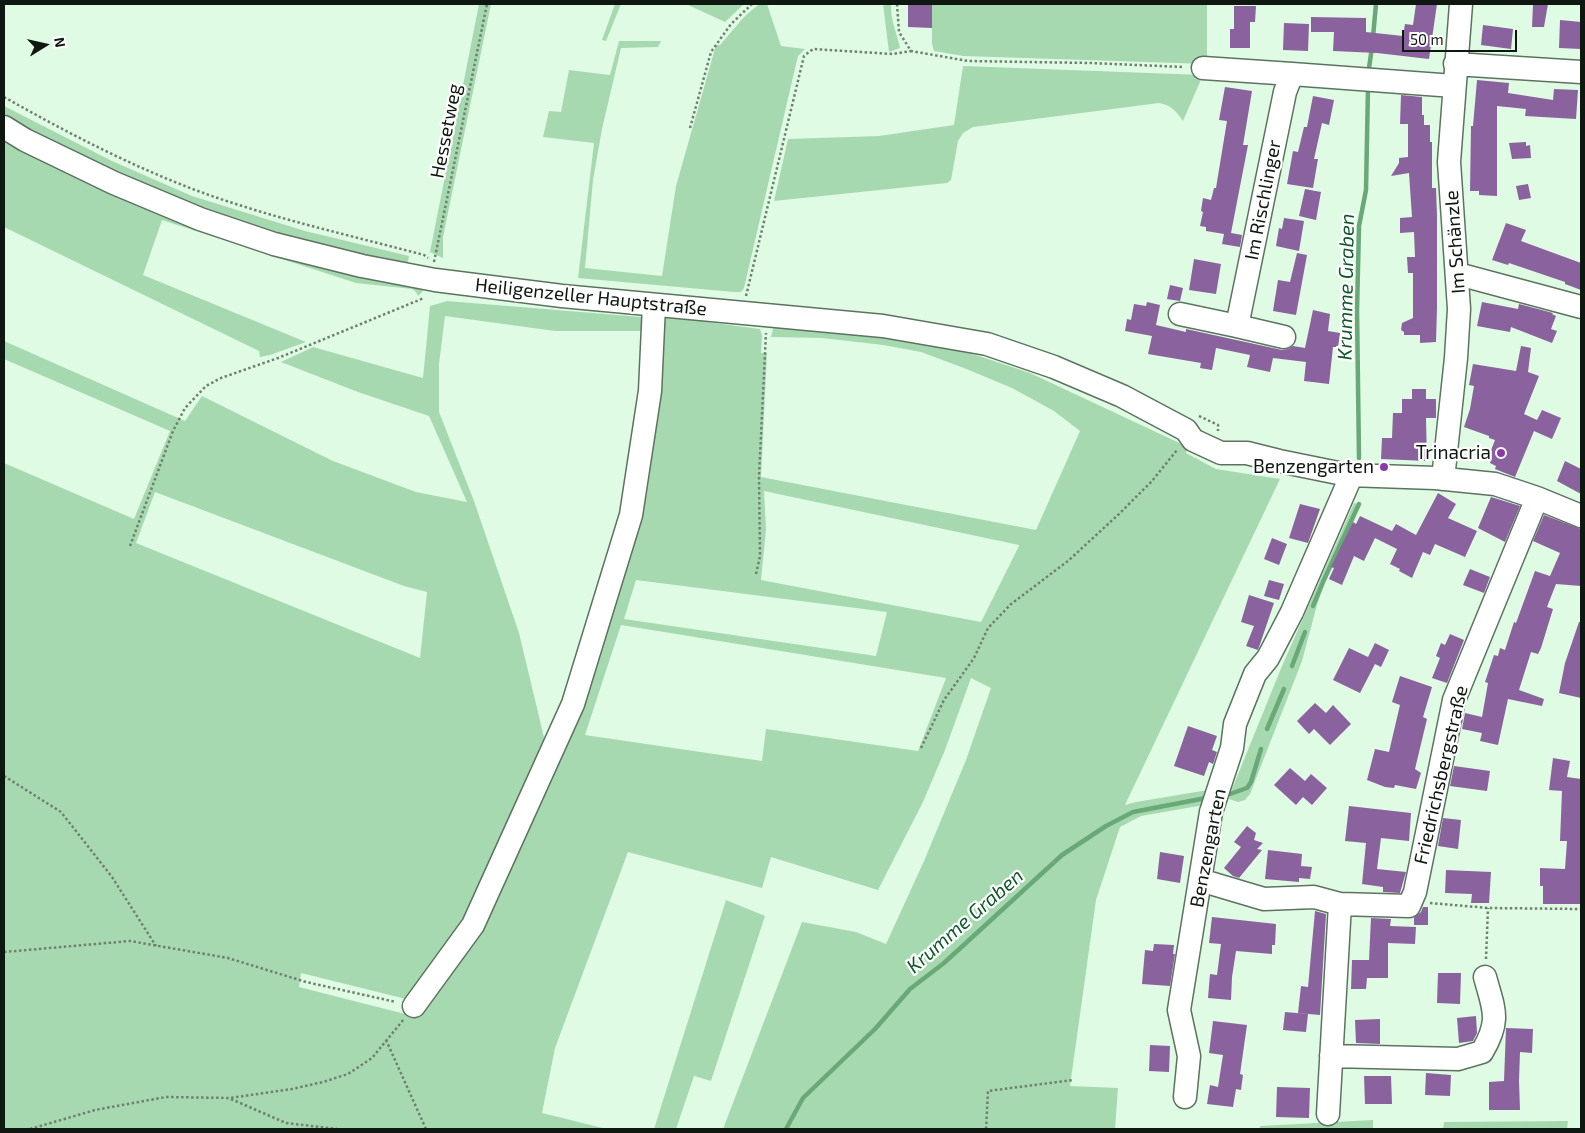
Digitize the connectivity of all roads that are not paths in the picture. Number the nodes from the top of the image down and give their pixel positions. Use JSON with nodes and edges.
{"nodes":[{"id":1,"x":1461,"y":4,"type":"edge"},
{"id":2,"x":1203,"y":68,"type":"road end"},
{"id":3,"x":1581,"y":72,"type":"edge"},
{"id":4,"x":1292,"y":74,"type":"junction"},
{"id":5,"x":1455,"y":75,"type":"junction"},
{"id":6,"x":4,"y":127,"type":"edge"},
{"id":7,"x":1458,"y":274,"type":"junction"},
{"id":8,"x":654,"y":305,"type":"junction"},
{"id":9,"x":1581,"y":307,"type":"edge"},
{"id":10,"x":1180,"y":314,"type":"dead end"},
{"id":11,"x":1237,"y":326,"type":"junction"},
{"id":12,"x":1284,"y":337,"type":"dead end"},
{"id":13,"x":1348,"y":475,"type":"junction"},
{"id":14,"x":1443,"y":479,"type":"junction"},
{"id":15,"x":1536,"y":498,"type":"junction"},
{"id":16,"x":1581,"y":516,"type":"edge"},
{"id":17,"x":1200,"y":880,"type":"junction"},
{"id":18,"x":1340,"y":904,"type":"junction"},
{"id":19,"x":1485,"y":977,"type":"road end"},
{"id":20,"x":414,"y":1006,"type":"road end"},
{"id":21,"x":1331,"y":1056,"type":"junction"},
{"id":22,"x":1185,"y":1097,"type":"dead end"},
{"id":23,"x":1328,"y":1114,"type":"dead end"}],
"edges":[{"from":1,"to":5,"type":"street","name":"Im Schänzle"},
{"from":2,"to":4,"type":"street"},
{"from":3,"to":5,"type":"street"},
{"from":4,"to":5,"type":"street"},
{"from":4,"to":11,"type":"street","name":"Im Rischlinger"},
{"from":5,"to":7,"type":"street","name":"Im Schänzle"},
{"from":6,"to":8,"type":"street","name":"Heiligenzeller Hauptstraße"},
{"from":7,"to":9,"type":"street"},
{"from":7,"to":14,"type":"street","name":"Im Schänzle"},
{"from":8,"to":13,"type":"street","name":"Heiligenzeller Hauptstraße"},
{"from":8,"to":20,"type":"street"},
{"from":10,"to":11,"type":"street"},
{"from":11,"to":12,"type":"street"},
{"from":13,"to":14,"type":"street","name":"Heiligenzeller Hauptstraße"},
{"from":13,"to":17,"type":"street","name":"Benzengarten"},
{"from":14,"to":15,"type":"street","name":"Heiligenzeller Hauptstraße"},
{"from":15,"to":16,"type":"street","name":"Heiligenzeller Hauptstraße"},
{"from":15,"to":18,"type":"street","name":"Friedrichsbergstraße"},
{"from":17,"to":18,"type":"street"},
{"from":17,"to":22,"type":"street","name":"Benzengarten"},
{"from":18,"to":21,"type":"street"},
{"from":19,"to":21,"type":"street"},
{"from":21,"to":23,"type":"street"}]}
